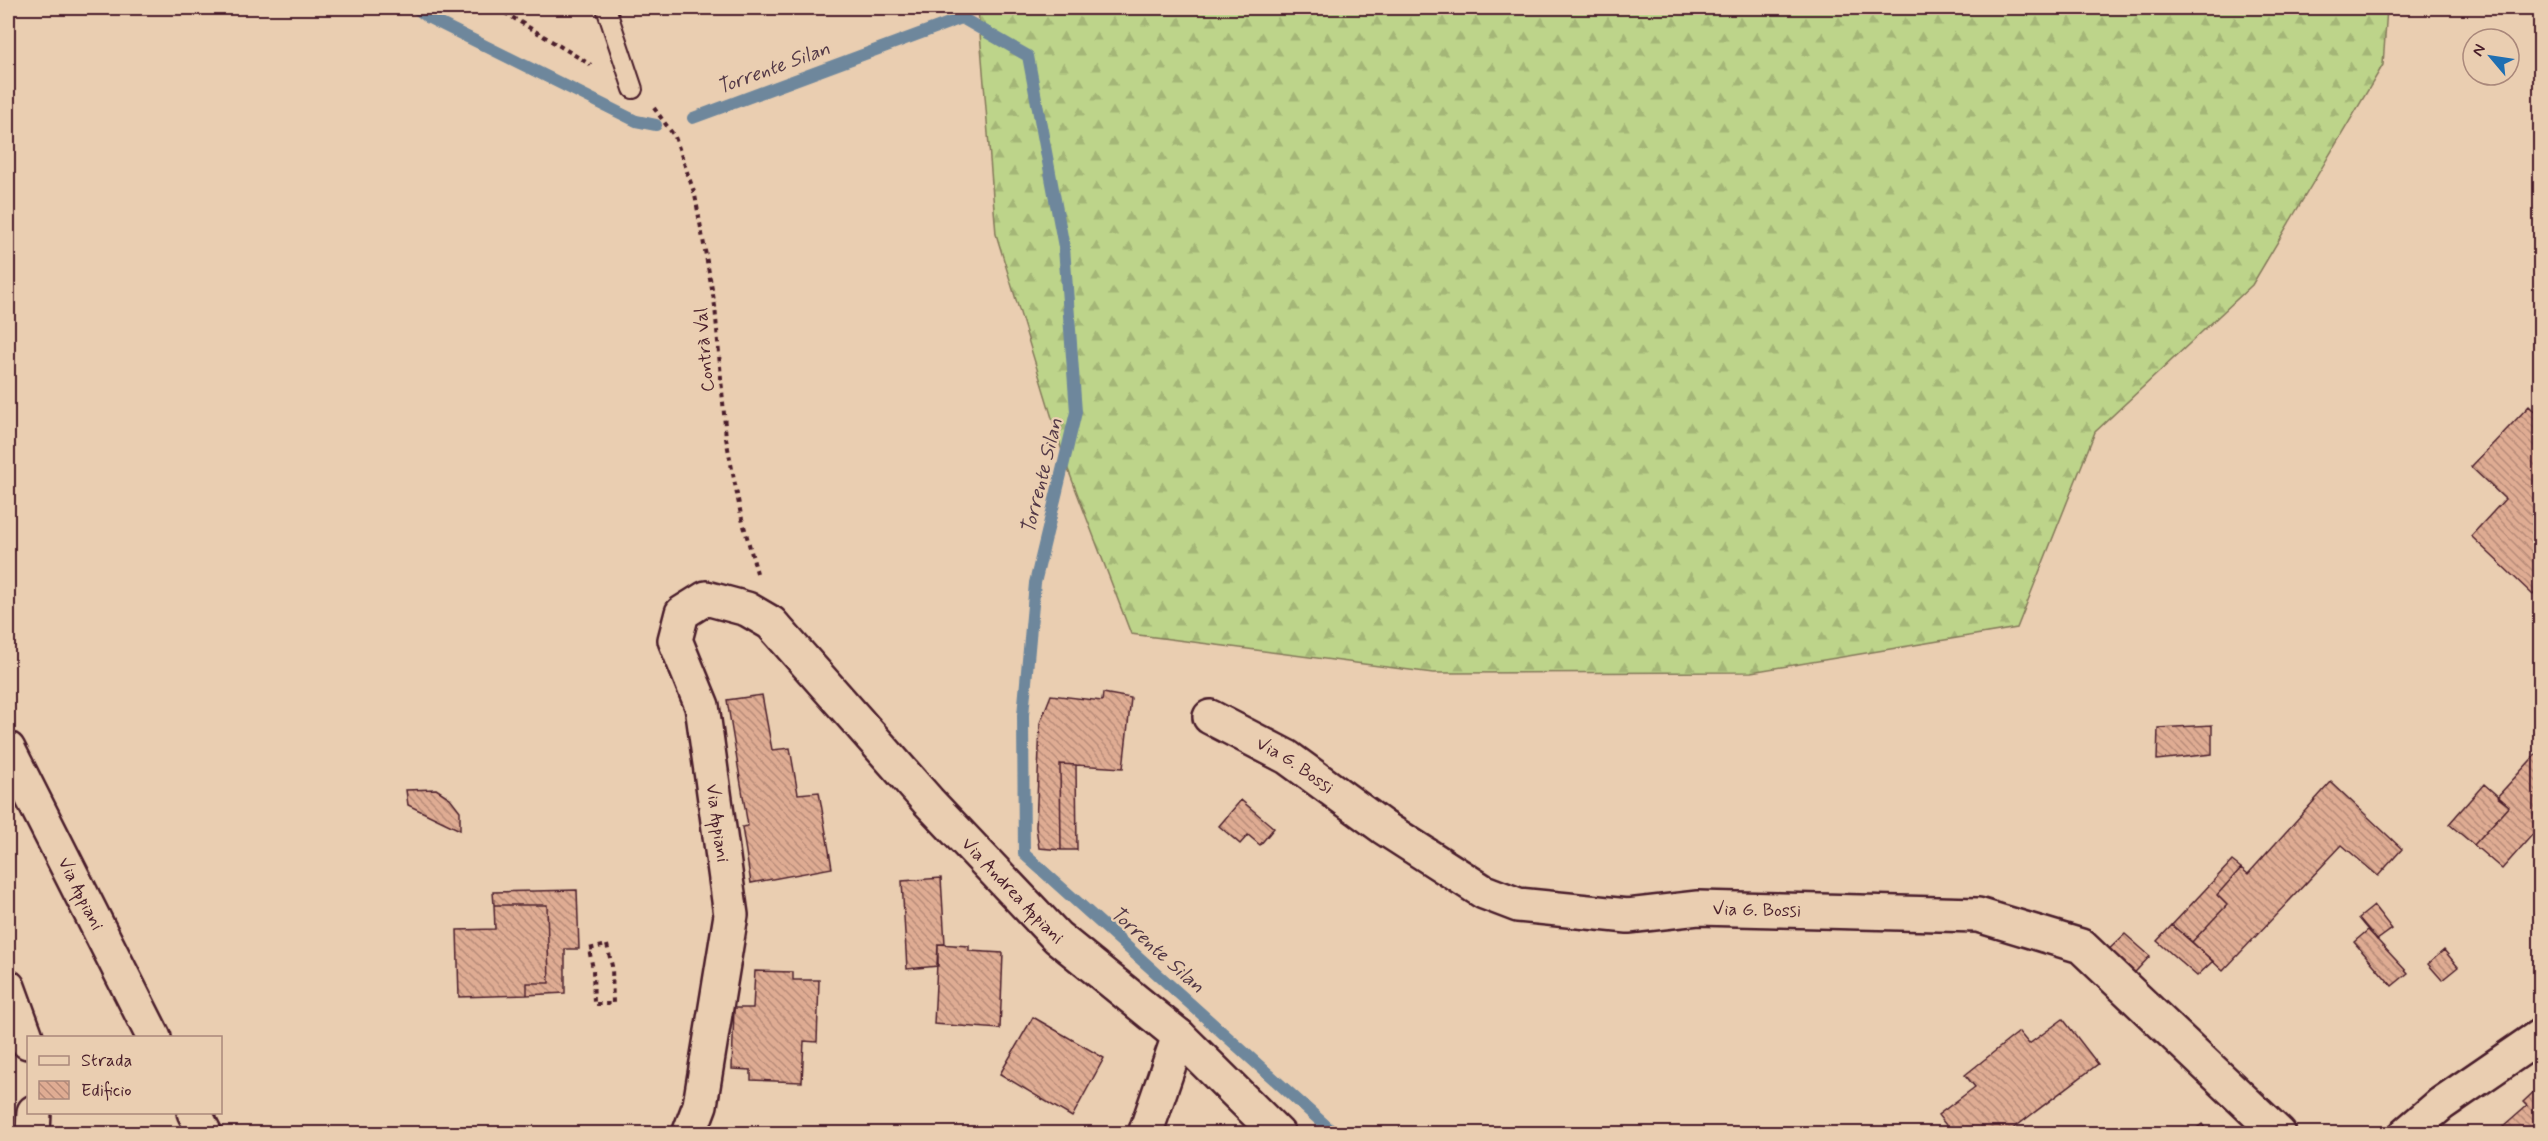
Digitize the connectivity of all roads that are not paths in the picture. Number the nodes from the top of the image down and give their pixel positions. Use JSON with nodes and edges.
{"nodes":[{"id":1,"x":606,"y":8,"type":"edge"},
{"id":2,"x":633,"y":89,"type":"road end"},
{"id":3,"x":771,"y":623,"type":"joint"},
{"id":4,"x":1209,"y":717,"type":"dead end"},
{"id":5,"x":8,"y":749,"type":"edge"},
{"id":6,"x":8,"y":987,"type":"edge"},
{"id":7,"x":153,"y":1036,"type":"edge"},
{"id":8,"x":1179,"y":1036,"type":"junction"},
{"id":9,"x":2541,"y":1036,"type":"edge"},
{"id":10,"x":27,"y":1039,"type":"edge"},
{"id":11,"x":34,"y":1114,"type":"edge"},
{"id":12,"x":195,"y":1114,"type":"edge"},
{"id":13,"x":33,"y":1134,"type":"edge"},
{"id":14,"x":205,"y":1134,"type":"edge"},
{"id":15,"x":689,"y":1134,"type":"edge"},
{"id":16,"x":1145,"y":1134,"type":"edge"},
{"id":17,"x":1278,"y":1134,"type":"edge"},
{"id":18,"x":2279,"y":1134,"type":"edge"},
{"id":19,"x":2406,"y":1134,"type":"edge"}],
"edges":[{"from":1,"to":2,"type":"lane"},
{"from":3,"to":8,"type":"street","name":"Via Andrea Appiani"},
{"from":3,"to":15,"type":"street","name":"Via Appiani"},
{"from":4,"to":18,"type":"street","name":"Via G. Bossi"},
{"from":5,"to":7,"type":"street","name":"Via Appiani"},
{"from":6,"to":10,"type":"street"},
{"from":8,"to":16,"type":"street"},
{"from":8,"to":17,"type":"street","name":"Via Andrea Appiani"},
{"from":9,"to":19,"type":"street"},
{"from":11,"to":13,"type":"street"},
{"from":12,"to":14,"type":"street"}]}
